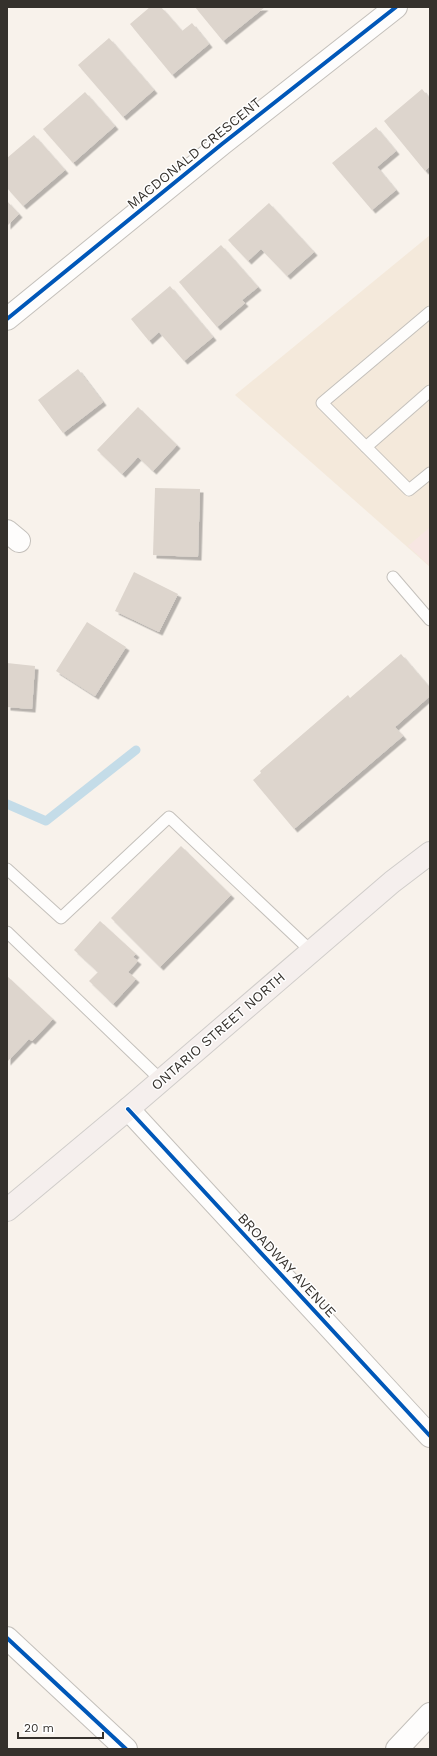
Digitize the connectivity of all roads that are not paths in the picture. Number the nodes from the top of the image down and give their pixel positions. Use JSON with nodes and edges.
{"nodes":[{"id":1,"x":396,"y":7,"type":"edge"},
{"id":2,"x":430,"y":312,"type":"edge"},
{"id":3,"x":7,"y":319,"type":"edge"},
{"id":4,"x":430,"y":391,"type":"edge"},
{"id":5,"x":366,"y":447,"type":"junction"},
{"id":6,"x":430,"y":473,"type":"edge"},
{"id":7,"x":393,"y":577,"type":"dead end"},
{"id":8,"x":430,"y":620,"type":"edge"},
{"id":9,"x":430,"y":853,"type":"edge"},
{"id":10,"x":7,"y":869,"type":"edge"},
{"id":11,"x":7,"y":932,"type":"edge"},
{"id":12,"x":312,"y":951,"type":"junction"},
{"id":13,"x":161,"y":1080,"type":"junction"},
{"id":14,"x":128,"y":1109,"type":"junction"},
{"id":15,"x":7,"y":1210,"type":"edge"},
{"id":16,"x":430,"y":1436,"type":"edge"},
{"id":17,"x":7,"y":1638,"type":"edge"},
{"id":18,"x":430,"y":1714,"type":"edge"},
{"id":19,"x":126,"y":1749,"type":"edge"},
{"id":20,"x":397,"y":1749,"type":"edge"}],
"edges":[{"from":1,"to":3,"type":"street","name":"MACDONALD CRESCENT"},
{"from":2,"to":5,"type":"lane"},
{"from":4,"to":5,"type":"lane"},
{"from":5,"to":6,"type":"lane"},
{"from":7,"to":8,"type":"lane"},
{"from":9,"to":12,"type":"main road","name":"ONTARIO STREET NORTH"},
{"from":10,"to":12,"type":"lane"},
{"from":11,"to":13,"type":"lane"},
{"from":12,"to":13,"type":"main road","name":"ONTARIO STREET NORTH"},
{"from":13,"to":14,"type":"main road","name":"ONTARIO STREET NORTH"},
{"from":14,"to":15,"type":"main road","name":"ONTARIO STREET NORTH"},
{"from":14,"to":16,"type":"street","name":"BROADWAY AVENUE"},
{"from":17,"to":19,"type":"street"},
{"from":18,"to":20,"type":"street"}]}
